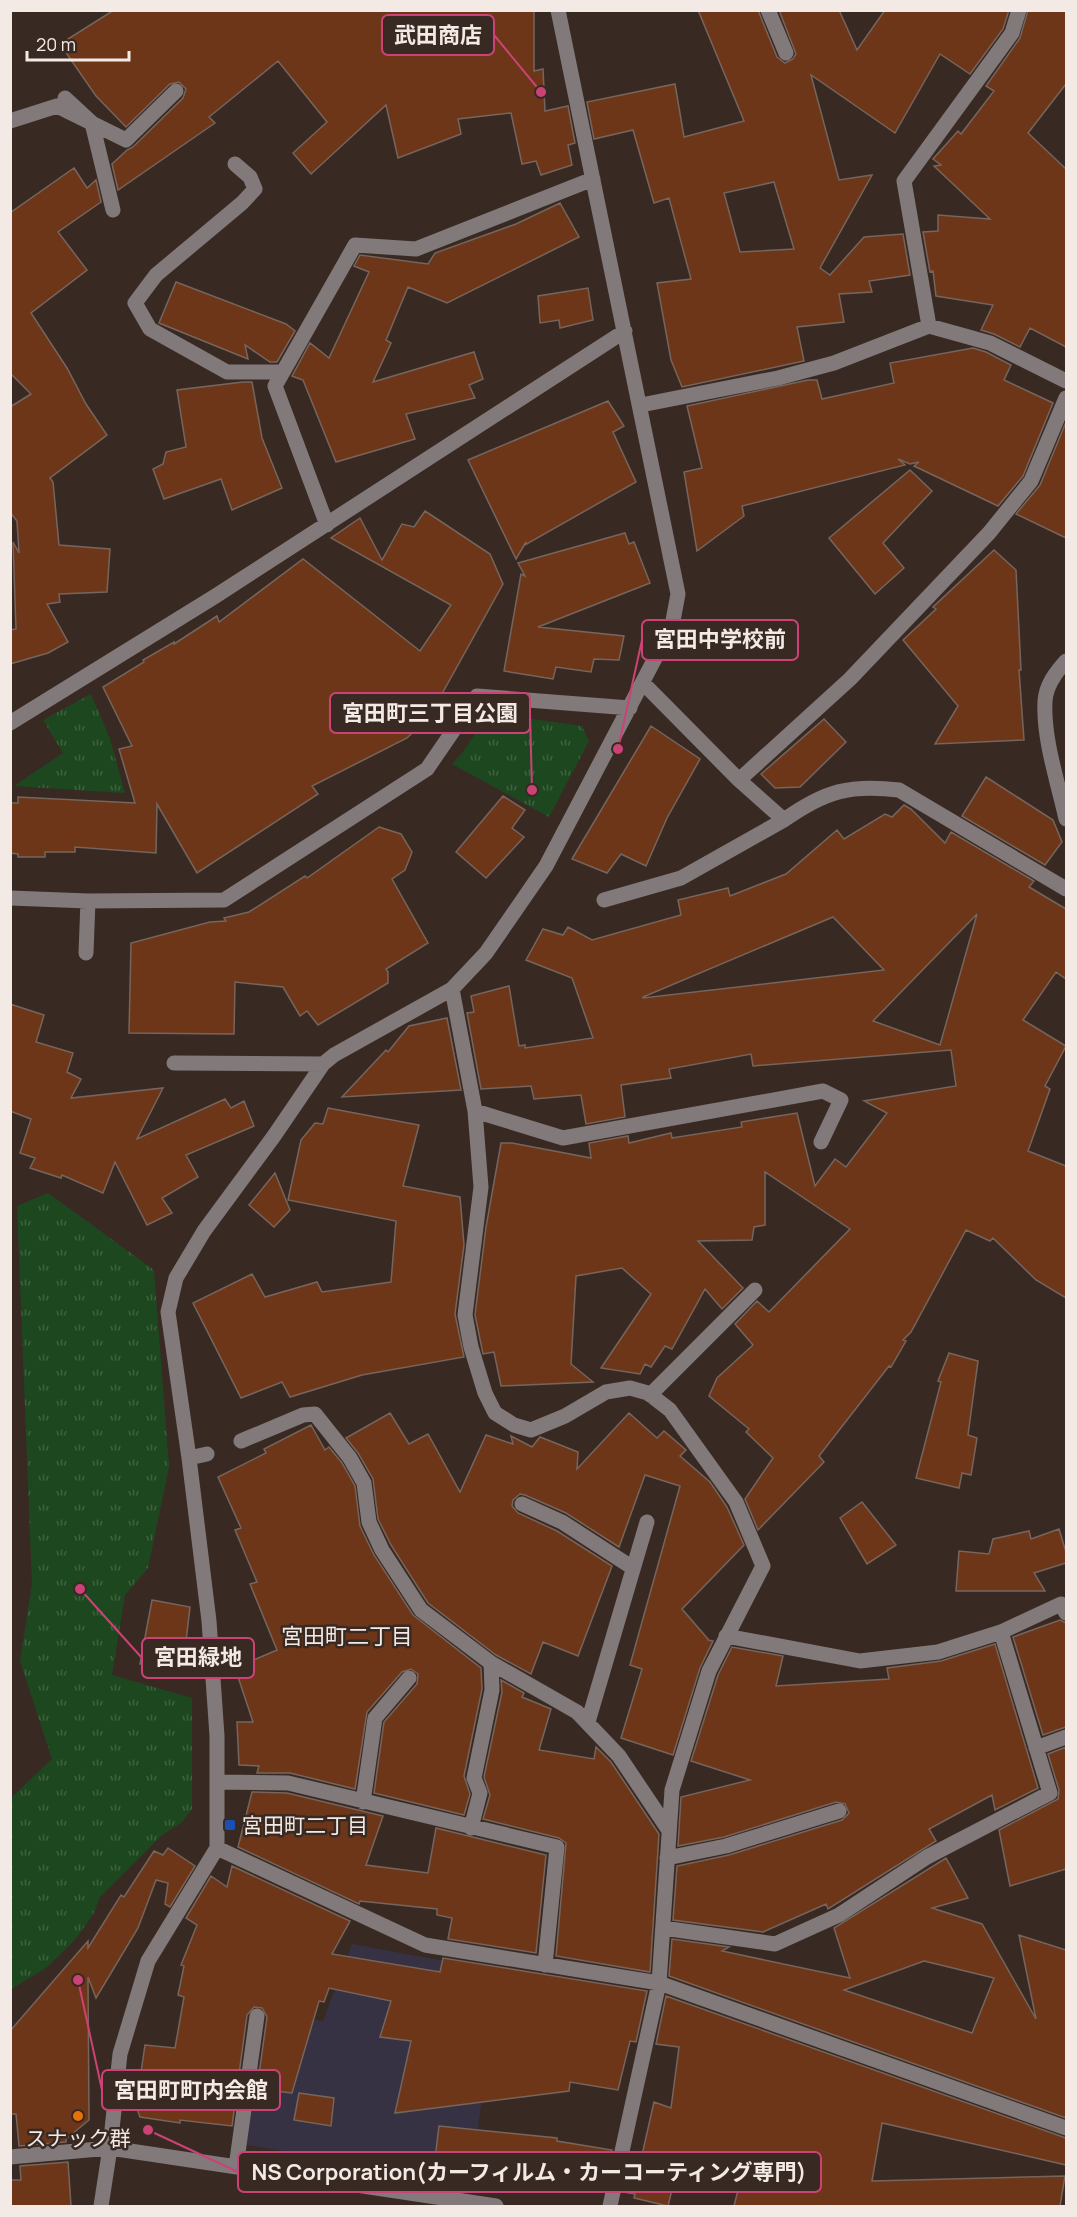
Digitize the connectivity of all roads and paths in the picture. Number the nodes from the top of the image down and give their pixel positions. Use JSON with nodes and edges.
{"nodes":[{"id":1,"x":558,"y":10,"type":"edge"},
{"id":2,"x":768,"y":10,"type":"edge"},
{"id":3,"x":1019,"y":10,"type":"edge"},
{"id":4,"x":786,"y":53,"type":"dead end"},
{"id":5,"x":176,"y":92,"type":"dead end"},
{"id":6,"x":65,"y":98,"type":"dead end"},
{"id":7,"x":10,"y":121,"type":"edge"},
{"id":8,"x":92,"y":123,"type":"junction"},
{"id":9,"x":235,"y":164,"type":"dead end"},
{"id":10,"x":593,"y":179,"type":"junction"},
{"id":11,"x":113,"y":210,"type":"dead end"},
{"id":12,"x":928,"y":327,"type":"junction"},
{"id":13,"x":625,"y":332,"type":"junction"},
{"id":14,"x":283,"y":372,"type":"junction"},
{"id":15,"x":1066,"y":381,"type":"edge"},
{"id":16,"x":1066,"y":398,"type":"edge"},
{"id":17,"x":641,"y":405,"type":"junction"},
{"id":18,"x":327,"y":525,"type":"junction"},
{"id":19,"x":1066,"y":661,"type":"edge"},
{"id":20,"x":644,"y":683,"type":"junction"},
{"id":21,"x":630,"y":708,"type":"junction"},
{"id":22,"x":10,"y":723,"type":"edge"},
{"id":23,"x":739,"y":780,"type":"junction"},
{"id":24,"x":1066,"y":819,"type":"edge"},
{"id":25,"x":784,"y":820,"type":"junction"},
{"id":26,"x":1066,"y":889,"type":"edge"},
{"id":27,"x":10,"y":898,"type":"edge"},
{"id":28,"x":604,"y":900,"type":"dead end"},
{"id":29,"x":88,"y":901,"type":"junction"},
{"id":30,"x":86,"y":953,"type":"dead end"},
{"id":31,"x":452,"y":989,"type":"junction"},
{"id":32,"x":174,"y":1063,"type":"dead end"},
{"id":33,"x":323,"y":1064,"type":"junction"},
{"id":34,"x":475,"y":1111,"type":"junction"},
{"id":35,"x":822,"y":1142,"type":"dead end"},
{"id":36,"x":755,"y":1290,"type":"dead end"},
{"id":37,"x":650,"y":1395,"type":"junction"},
{"id":38,"x":241,"y":1441,"type":"dead end"},
{"id":39,"x":207,"y":1454,"type":"dead end"},
{"id":40,"x":189,"y":1458,"type":"junction"},
{"id":41,"x":522,"y":1504,"type":"dead end"},
{"id":42,"x":647,"y":1522,"type":"dead end"},
{"id":43,"x":633,"y":1568,"type":"junction"},
{"id":44,"x":1066,"y":1613,"type":"edge"},
{"id":45,"x":1001,"y":1632,"type":"junction"},
{"id":46,"x":726,"y":1636,"type":"junction"},
{"id":47,"x":491,"y":1663,"type":"junction"},
{"id":48,"x":409,"y":1678,"type":"dead end"},
{"id":49,"x":588,"y":1722,"type":"junction"},
{"id":50,"x":1066,"y":1737,"type":"edge"},
{"id":51,"x":1036,"y":1748,"type":"junction"},
{"id":52,"x":217,"y":1782,"type":"junction"},
{"id":53,"x":363,"y":1803,"type":"junction"},
{"id":54,"x":839,"y":1811,"type":"dead end"},
{"id":55,"x":471,"y":1827,"type":"junction"},
{"id":56,"x":668,"y":1829,"type":"junction"},
{"id":57,"x":217,"y":1848,"type":"junction"},
{"id":58,"x":667,"y":1858,"type":"junction"},
{"id":59,"x":663,"y":1928,"type":"junction"},
{"id":60,"x":545,"y":1965,"type":"junction"},
{"id":61,"x":659,"y":1983,"type":"junction"},
{"id":62,"x":257,"y":2016,"type":"dead end"},
{"id":63,"x":1066,"y":2128,"type":"edge"},
{"id":64,"x":110,"y":2148,"type":"junction"},
{"id":65,"x":10,"y":2157,"type":"edge"},
{"id":66,"x":236,"y":2167,"type":"junction"},
{"id":67,"x":101,"y":2206,"type":"edge"},
{"id":68,"x":496,"y":2206,"type":"edge"},
{"id":69,"x":610,"y":2206,"type":"edge"}],
"edges":[{"from":1,"to":10,"type":"street"},
{"from":2,"to":4,"type":"street"},
{"from":3,"to":12,"type":"street"},
{"from":5,"to":8,"type":"street"},
{"from":6,"to":8,"type":"street"},
{"from":7,"to":8,"type":"street"},
{"from":8,"to":11,"type":"street"},
{"from":9,"to":14,"type":"street"},
{"from":10,"to":13,"type":"street"},
{"from":10,"to":14,"type":"street"},
{"from":12,"to":15,"type":"street"},
{"from":12,"to":17,"type":"street"},
{"from":13,"to":17,"type":"street"},
{"from":13,"to":18,"type":"street"},
{"from":14,"to":18,"type":"street"},
{"from":16,"to":23,"type":"street"},
{"from":17,"to":20,"type":"street"},
{"from":18,"to":22,"type":"street"},
{"from":19,"to":24,"type":"street"},
{"from":20,"to":21,"type":"street"},
{"from":20,"to":23,"type":"street"},
{"from":21,"to":29,"type":"street"},
{"from":21,"to":31,"type":"street"},
{"from":23,"to":25,"type":"street"},
{"from":25,"to":26,"type":"street"},
{"from":25,"to":28,"type":"street"},
{"from":27,"to":29,"type":"street"},
{"from":29,"to":30,"type":"street"},
{"from":31,"to":33,"type":"street"},
{"from":31,"to":34,"type":"street"},
{"from":32,"to":33,"type":"street"},
{"from":33,"to":40,"type":"street"},
{"from":34,"to":35,"type":"street"},
{"from":34,"to":37,"type":"street"},
{"from":36,"to":37,"type":"street"},
{"from":37,"to":46,"type":"street"},
{"from":38,"to":47,"type":"street"},
{"from":39,"to":40,"type":"street"},
{"from":40,"to":52,"type":"street"},
{"from":41,"to":43,"type":"street"},
{"from":42,"to":43,"type":"street"},
{"from":43,"to":49,"type":"street"},
{"from":44,"to":45,"type":"street"},
{"from":45,"to":46,"type":"street"},
{"from":45,"to":51,"type":"street"},
{"from":46,"to":56,"type":"street"},
{"from":47,"to":49,"type":"street"},
{"from":47,"to":55,"type":"street"},
{"from":48,"to":53,"type":"street"},
{"from":49,"to":56,"type":"street"},
{"from":50,"to":51,"type":"street"},
{"from":51,"to":59,"type":"street"},
{"from":52,"to":53,"type":"street"},
{"from":52,"to":57,"type":"street"},
{"from":53,"to":55,"type":"street"},
{"from":54,"to":58,"type":"street"},
{"from":55,"to":60,"type":"street"},
{"from":56,"to":58,"type":"street"},
{"from":57,"to":60,"type":"street"},
{"from":57,"to":64,"type":"street"},
{"from":58,"to":59,"type":"street"},
{"from":59,"to":61,"type":"street"},
{"from":60,"to":61,"type":"street"},
{"from":61,"to":63,"type":"street"},
{"from":61,"to":69,"type":"street"},
{"from":62,"to":66,"type":"street"},
{"from":64,"to":65,"type":"street"},
{"from":64,"to":66,"type":"street"},
{"from":64,"to":67,"type":"street"},
{"from":66,"to":68,"type":"street"}]}
